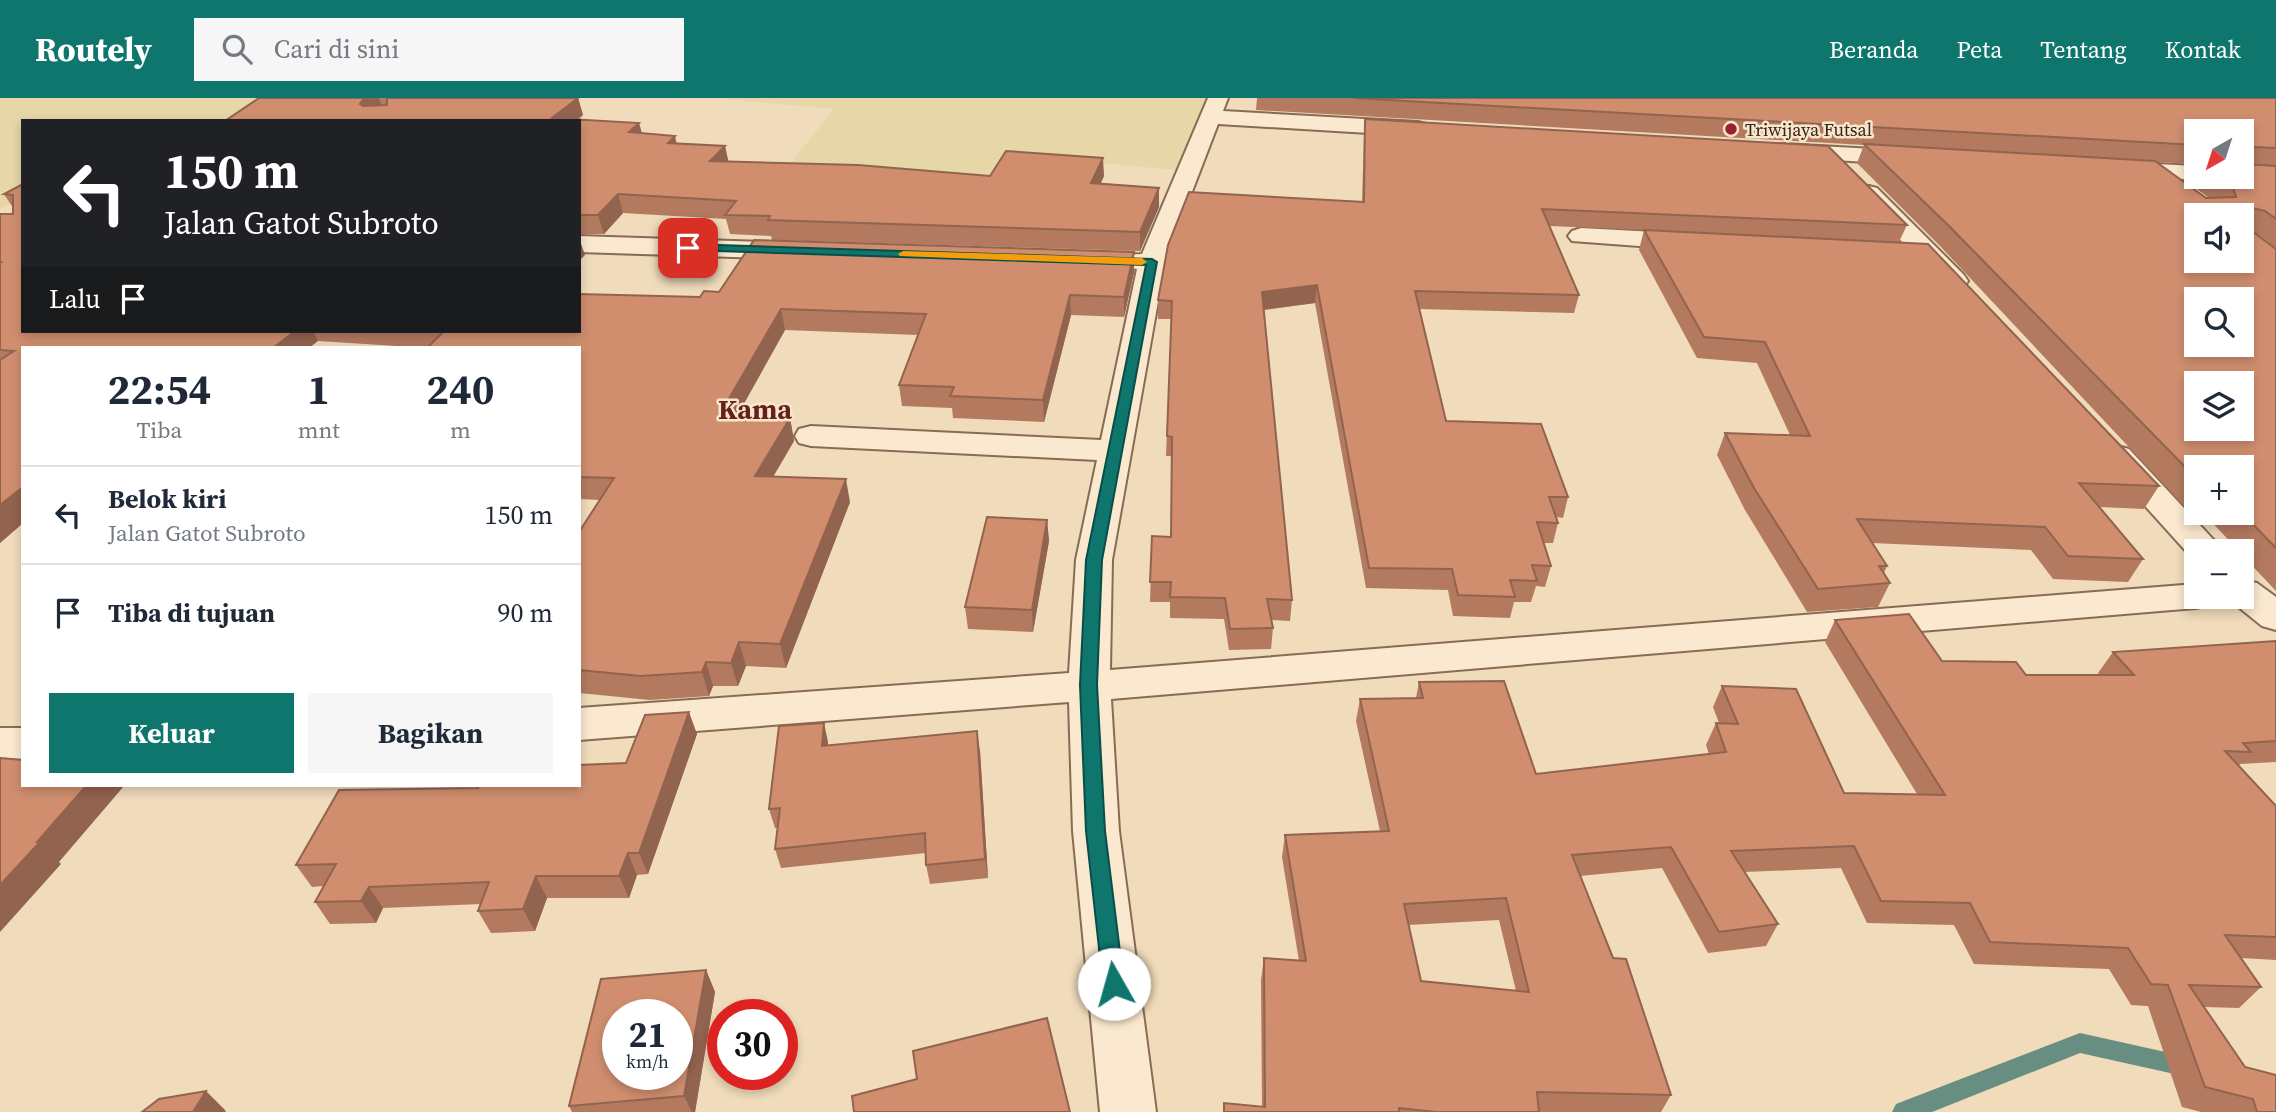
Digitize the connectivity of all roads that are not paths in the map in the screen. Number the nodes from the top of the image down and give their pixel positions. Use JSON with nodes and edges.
{"nodes":[{"id":1,"x":1215,"y":107,"type":"edge"},
{"id":2,"x":1446,"y":131,"type":"edge"},
{"id":3,"x":1762,"y":150,"type":"edge"},
{"id":4,"x":1831,"y":154,"type":"junction"},
{"id":5,"x":1928,"y":159,"type":"edge"},
{"id":6,"x":2095,"y":167,"type":"edge"},
{"id":7,"x":2151,"y":170,"type":"junction"},
{"id":8,"x":2184,"y":172,"type":"edge"},
{"id":9,"x":2181,"y":193,"type":"edge"},
{"id":10,"x":1581,"y":236,"type":"dead end"},
{"id":11,"x":1720,"y":243,"type":"edge"},
{"id":12,"x":581,"y":244,"type":"edge"},
{"id":13,"x":817,"y":251,"type":"edge"},
{"id":14,"x":1887,"y":252,"type":"edge"},
{"id":15,"x":1929,"y":254,"type":"junction"},
{"id":16,"x":1110,"y":261,"type":"edge"},
{"id":17,"x":1152,"y":262,"type":"junction"},
{"id":18,"x":1975,"y":304,"type":"edge"},
{"id":19,"x":2095,"y":432,"type":"edge"},
{"id":20,"x":811,"y":436,"type":"dead end"},
{"id":21,"x":1115,"y":452,"type":"junction"},
{"id":22,"x":2195,"y":539,"type":"edge"},
{"id":23,"x":2184,"y":597,"type":"edge"},
{"id":24,"x":2254,"y":600,"type":"edge"},
{"id":25,"x":2276,"y":617,"type":"edge"},
{"id":26,"x":1089,"y":685,"type":"junction"},
{"id":27,"x":581,"y":724,"type":"edge"},
{"id":28,"x":0,"y":744,"type":"edge"},
{"id":29,"x":21,"y":744,"type":"edge"},
{"id":30,"x":1128,"y":1112,"type":"edge"}],
"edges":[{"from":1,"to":2,"type":"street"},
{"from":1,"to":17,"type":"street"},
{"from":3,"to":4,"type":"street"},
{"from":4,"to":5,"type":"street"},
{"from":4,"to":15,"type":"street"},
{"from":6,"to":7,"type":"street"},
{"from":7,"to":8,"type":"street"},
{"from":7,"to":9,"type":"street"},
{"from":10,"to":11,"type":"street"},
{"from":12,"to":13,"type":"street"},
{"from":14,"to":15,"type":"street"},
{"from":15,"to":18,"type":"street"},
{"from":16,"to":17,"type":"street"},
{"from":17,"to":21,"type":"street"},
{"from":19,"to":22,"type":"street"},
{"from":20,"to":21,"type":"street"},
{"from":21,"to":26,"type":"street"},
{"from":23,"to":26,"type":"street"},
{"from":24,"to":25,"type":"street"},
{"from":26,"to":27,"type":"street"},
{"from":26,"to":30,"type":"street"},
{"from":28,"to":29,"type":"street"}]}
